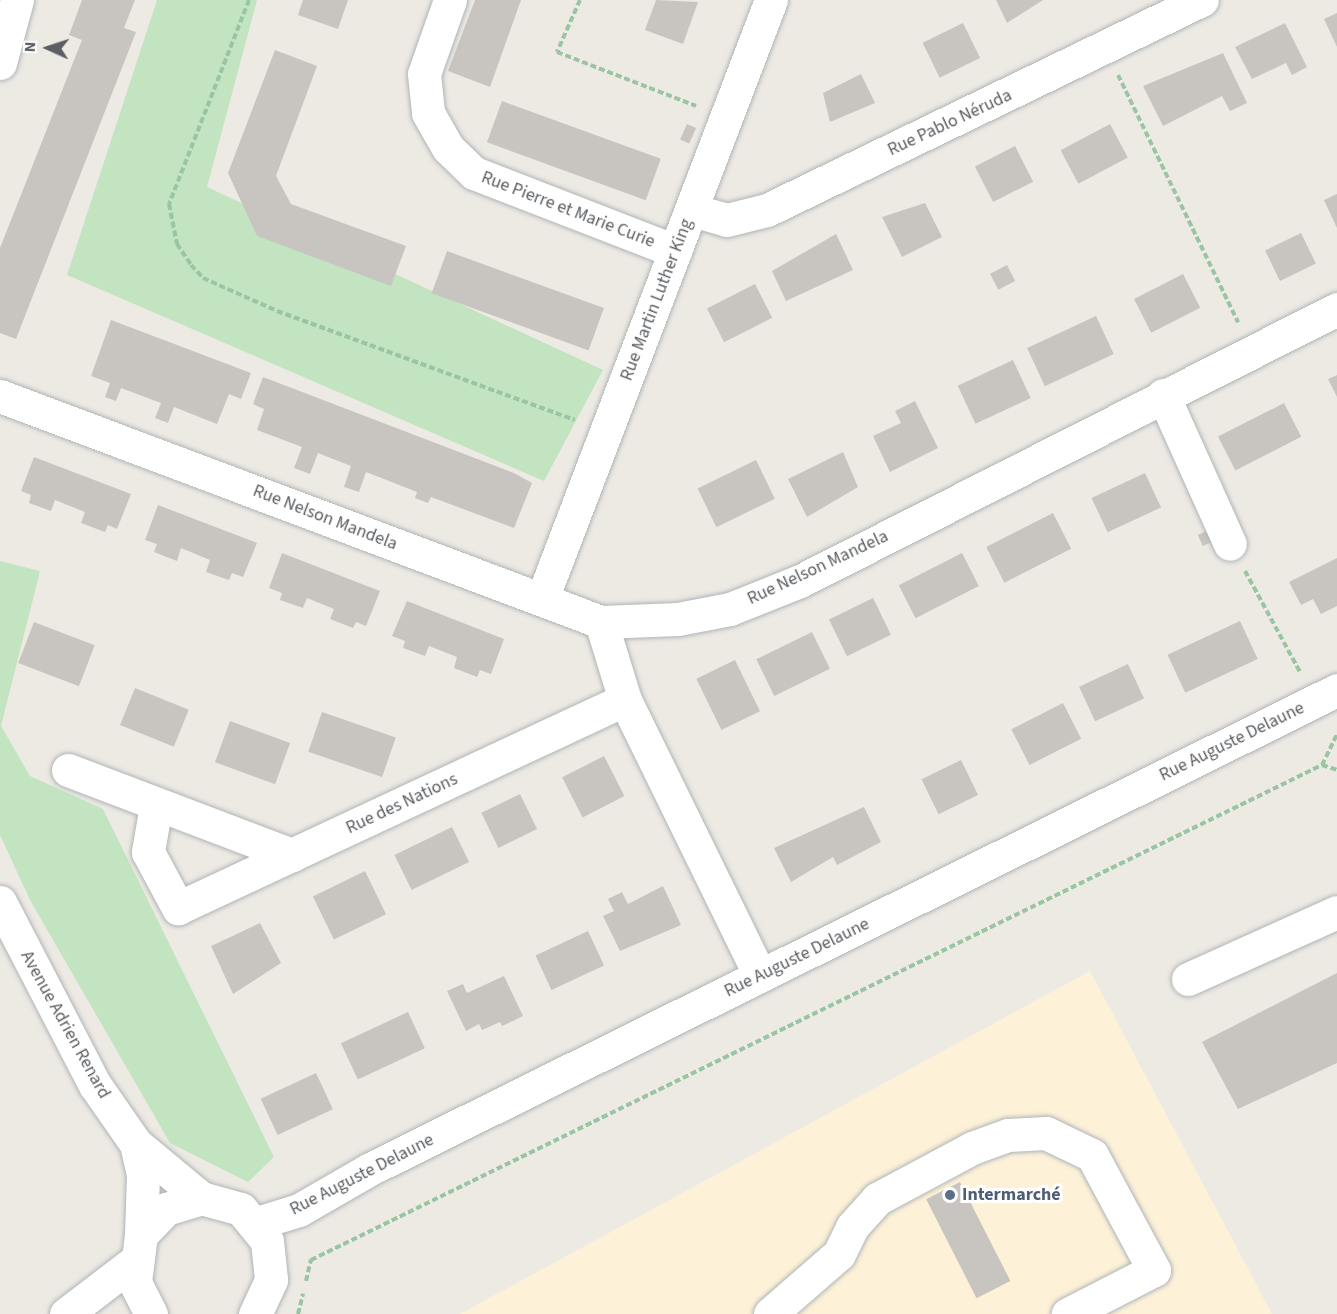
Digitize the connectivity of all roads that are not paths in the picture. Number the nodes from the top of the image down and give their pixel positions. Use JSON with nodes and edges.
{"nodes":[{"id":1,"x":17,"y":0,"type":"edge"},
{"id":2,"x":450,"y":0,"type":"edge"},
{"id":3,"x":771,"y":0,"type":"edge"},
{"id":4,"x":1202,"y":0,"type":"edge"},
{"id":5,"x":0,"y":63,"type":"edge"},
{"id":6,"x":692,"y":210,"type":"junction"},
{"id":7,"x":675,"y":251,"type":"junction"},
{"id":8,"x":1337,"y":309,"type":"edge"},
{"id":9,"x":1163,"y":394,"type":"junction"},
{"id":10,"x":0,"y":396,"type":"edge"},
{"id":11,"x":1230,"y":544,"type":"road end"},
{"id":12,"x":542,"y":599,"type":"junction"},
{"id":13,"x":601,"y":622,"type":"junction"},
{"id":14,"x":1326,"y":696,"type":"edge"},
{"id":15,"x":625,"y":699,"type":"junction"},
{"id":16,"x":68,"y":770,"type":"dead end"},
{"id":17,"x":156,"y":805,"type":"junction"},
{"id":18,"x":292,"y":855,"type":"junction"},
{"id":19,"x":0,"y":902,"type":"edge"},
{"id":20,"x":1337,"y":912,"type":"edge"},
{"id":21,"x":760,"y":976,"type":"junction"},
{"id":22,"x":1188,"y":979,"type":"dead end"},
{"id":23,"x":136,"y":1144,"type":"junction"},
{"id":24,"x":201,"y":1198,"type":"junction"},
{"id":25,"x":257,"y":1223,"type":"junction"},
{"id":26,"x":138,"y":1249,"type":"junction"},
{"id":27,"x":263,"y":1309,"type":"edge"},
{"id":28,"x":66,"y":1314,"type":"edge"},
{"id":29,"x":151,"y":1314,"type":"edge"},
{"id":30,"x":770,"y":1314,"type":"edge"},
{"id":31,"x":1068,"y":1314,"type":"edge"}],
"edges":[{"from":1,"to":5,"type":"street"},
{"from":2,"to":7,"type":"street","name":"Rue Pierre et Marie Curie"},
{"from":3,"to":6,"type":"street","name":"Rue Martin Luther King"},
{"from":4,"to":6,"type":"street","name":"Rue Pablo Néruda"},
{"from":6,"to":7,"type":"street","name":"Rue Martin Luther King"},
{"from":7,"to":12,"type":"street","name":"Rue Martin Luther King"},
{"from":8,"to":9,"type":"street","name":"Rue Nelson Mandela"},
{"from":9,"to":11,"type":"street"},
{"from":9,"to":13,"type":"street","name":"Rue Nelson Mandela"},
{"from":10,"to":12,"type":"street","name":"Rue Nelson Mandela"},
{"from":12,"to":13,"type":"street","name":"Rue Nelson Mandela"},
{"from":13,"to":15,"type":"street"},
{"from":14,"to":21,"type":"street","name":"Rue Auguste Delaune"},
{"from":15,"to":18,"type":"street","name":"Rue des Nations"},
{"from":15,"to":21,"type":"street"},
{"from":16,"to":17,"type":"street"},
{"from":17,"to":18,"type":"street"},
{"from":17,"to":18,"type":"street","name":"Rue des Nations"},
{"from":19,"to":23,"type":"street","name":"Avenue Adrien Renard"},
{"from":20,"to":22,"type":"street"},
{"from":21,"to":25,"type":"street","name":"Rue Auguste Delaune"},
{"from":23,"to":24,"type":"street","name":"Avenue Adrien Renard"},
{"from":23,"to":26,"type":"street","name":"Avenue Adrien Renard"},
{"from":24,"to":25,"type":"street"},
{"from":24,"to":26,"type":"street"},
{"from":25,"to":27,"type":"street"},
{"from":26,"to":28,"type":"street"},
{"from":26,"to":29,"type":"street","name":"Avenue Adrien Renard"},
{"from":30,"to":31,"type":"street"}]}
